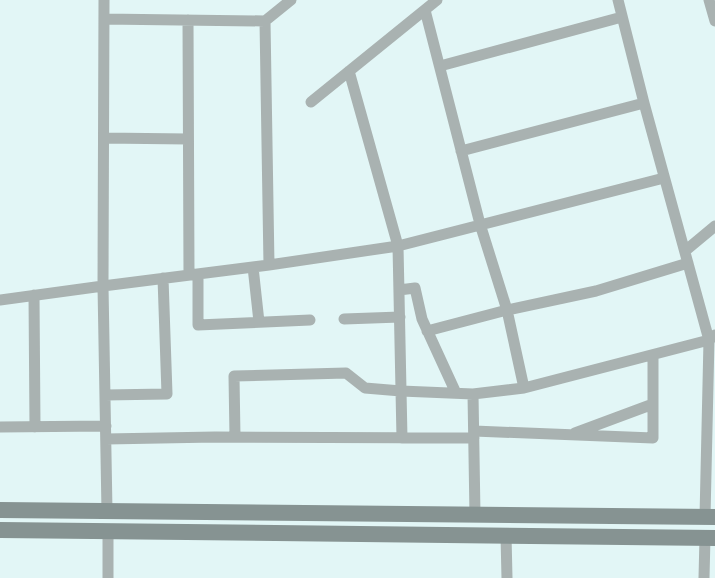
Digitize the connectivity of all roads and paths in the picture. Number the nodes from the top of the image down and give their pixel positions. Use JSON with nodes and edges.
{"nodes":[{"id":1,"x":104,"y":0,"type":"edge"},
{"id":2,"x":291,"y":0,"type":"edge"},
{"id":3,"x":437,"y":0,"type":"edge"},
{"id":4,"x":618,"y":0,"type":"edge"},
{"id":5,"x":709,"y":0,"type":"edge"},
{"id":6,"x":425,"y":10,"type":"junction"},
{"id":7,"x":622,"y":17,"type":"junction"},
{"id":8,"x":104,"y":19,"type":"junction"},
{"id":9,"x":188,"y":20,"type":"junction"},
{"id":10,"x":265,"y":21,"type":"junction"},
{"id":11,"x":715,"y":21,"type":"edge"},
{"id":12,"x":440,"y":66,"type":"junction"},
{"id":13,"x":349,"y":71,"type":"junction"},
{"id":14,"x":311,"y":102,"type":"dead end"},
{"id":15,"x":644,"y":103,"type":"junction"},
{"id":16,"x":104,"y":138,"type":"junction"},
{"id":17,"x":188,"y":139,"type":"junction"},
{"id":18,"x":462,"y":151,"type":"junction"},
{"id":19,"x":664,"y":178,"type":"junction"},
{"id":20,"x":480,"y":224,"type":"junction"},
{"id":21,"x":715,"y":226,"type":"edge"},
{"id":22,"x":398,"y":246,"type":"junction"},
{"id":23,"x":685,"y":251,"type":"junction"},
{"id":24,"x":688,"y":263,"type":"junction"},
{"id":25,"x":269,"y":264,"type":"junction"},
{"id":26,"x":253,"y":267,"type":"junction"},
{"id":27,"x":193,"y":274,"type":"junction"},
{"id":28,"x":163,"y":278,"type":"junction"},
{"id":29,"x":103,"y":286,"type":"junction"},
{"id":30,"x":399,"y":290,"type":"junction"},
{"id":31,"x":34,"y":296,"type":"junction"},
{"id":32,"x":0,"y":300,"type":"edge"},
{"id":33,"x":507,"y":310,"type":"junction"},
{"id":34,"x":400,"y":317,"type":"junction"},
{"id":35,"x":344,"y":319,"type":"dead end"},
{"id":36,"x":310,"y":320,"type":"dead end"},
{"id":37,"x":259,"y":322,"type":"junction"},
{"id":38,"x":427,"y":331,"type":"junction"},
{"id":39,"x":712,"y":338,"type":"edge"},
{"id":40,"x":654,"y":356,"type":"junction"},
{"id":41,"x":524,"y":388,"type":"junction"},
{"id":42,"x":401,"y":391,"type":"junction"},
{"id":43,"x":456,"y":393,"type":"junction"},
{"id":44,"x":473,"y":394,"type":"junction"},
{"id":45,"x":105,"y":396,"type":"junction"},
{"id":46,"x":653,"y":404,"type":"junction"},
{"id":47,"x":106,"y":426,"type":"junction"},
{"id":48,"x":0,"y":427,"type":"edge"},
{"id":49,"x":35,"y":427,"type":"junction"},
{"id":50,"x":474,"y":435,"type":"junction"},
{"id":51,"x":569,"y":435,"type":"junction"},
{"id":52,"x":235,"y":437,"type":"junction"},
{"id":53,"x":402,"y":438,"type":"junction"},
{"id":54,"x":106,"y":440,"type":"junction"},
{"id":55,"x":710,"y":484,"type":"edge"},
{"id":56,"x":0,"y":510,"type":"edge"},
{"id":57,"x":107,"y":511,"type":"junction"},
{"id":58,"x":475,"y":515,"type":"junction"},
{"id":59,"x":710,"y":517,"type":"edge"},
{"id":60,"x":0,"y":530,"type":"edge"},
{"id":61,"x":108,"y":531,"type":"junction"},
{"id":62,"x":506,"y":535,"type":"junction"},
{"id":63,"x":710,"y":538,"type":"edge"},
{"id":64,"x":108,"y":578,"type":"edge"},
{"id":65,"x":507,"y":578,"type":"edge"},
{"id":66,"x":704,"y":578,"type":"edge"}],
"edges":[{"from":1,"to":8,"type":"street"},
{"from":2,"to":10,"type":"street"},
{"from":3,"to":6,"type":"street"},
{"from":4,"to":7,"type":"street"},
{"from":5,"to":11,"type":"street"},
{"from":6,"to":12,"type":"street"},
{"from":6,"to":13,"type":"street"},
{"from":7,"to":12,"type":"street"},
{"from":7,"to":15,"type":"street"},
{"from":8,"to":9,"type":"street"},
{"from":8,"to":16,"type":"street"},
{"from":9,"to":10,"type":"street"},
{"from":9,"to":17,"type":"street"},
{"from":10,"to":25,"type":"street"},
{"from":12,"to":18,"type":"street"},
{"from":13,"to":14,"type":"street"},
{"from":13,"to":22,"type":"street"},
{"from":15,"to":18,"type":"street"},
{"from":15,"to":19,"type":"street"},
{"from":16,"to":17,"type":"street"},
{"from":16,"to":29,"type":"street"},
{"from":17,"to":27,"type":"street"},
{"from":18,"to":20,"type":"street"},
{"from":19,"to":20,"type":"street"},
{"from":19,"to":23,"type":"street"},
{"from":20,"to":22,"type":"street"},
{"from":20,"to":33,"type":"street"},
{"from":21,"to":23,"type":"street"},
{"from":22,"to":25,"type":"street"},
{"from":22,"to":30,"type":"street"},
{"from":23,"to":24,"type":"street"},
{"from":24,"to":33,"type":"street"},
{"from":24,"to":39,"type":"street"},
{"from":25,"to":26,"type":"street"},
{"from":26,"to":27,"type":"street"},
{"from":26,"to":37,"type":"street"},
{"from":27,"to":28,"type":"street"},
{"from":27,"to":37,"type":"street"},
{"from":28,"to":29,"type":"street"},
{"from":28,"to":45,"type":"street"},
{"from":29,"to":31,"type":"street"},
{"from":29,"to":45,"type":"street"},
{"from":30,"to":34,"type":"street"},
{"from":30,"to":38,"type":"street"},
{"from":31,"to":32,"type":"street"},
{"from":31,"to":49,"type":"street"},
{"from":33,"to":38,"type":"street"},
{"from":33,"to":41,"type":"street"},
{"from":34,"to":35,"type":"street"},
{"from":34,"to":42,"type":"street"},
{"from":36,"to":37,"type":"street"},
{"from":38,"to":43,"type":"street"},
{"from":39,"to":40,"type":"street"},
{"from":39,"to":55,"type":"street"},
{"from":40,"to":41,"type":"street"},
{"from":40,"to":46,"type":"street"},
{"from":41,"to":44,"type":"street"},
{"from":42,"to":43,"type":"street"},
{"from":42,"to":52,"type":"street"},
{"from":42,"to":53,"type":"street"},
{"from":43,"to":44,"type":"street"},
{"from":44,"to":50,"type":"street"},
{"from":45,"to":47,"type":"street"},
{"from":46,"to":51,"type":"street"},
{"from":46,"to":51,"type":"street"},
{"from":47,"to":49,"type":"street"},
{"from":47,"to":54,"type":"street"},
{"from":48,"to":49,"type":"street"},
{"from":50,"to":51,"type":"street"},
{"from":50,"to":53,"type":"street"},
{"from":50,"to":58,"type":"street"},
{"from":52,"to":53,"type":"street"},
{"from":52,"to":54,"type":"street"},
{"from":54,"to":57,"type":"street"},
{"from":55,"to":59,"type":"street"},
{"from":56,"to":57,"type":"street"},
{"from":57,"to":58,"type":"street"},
{"from":57,"to":61,"type":"street"},
{"from":58,"to":59,"type":"street"},
{"from":59,"to":63,"type":"street"},
{"from":60,"to":61,"type":"street"},
{"from":61,"to":62,"type":"street"},
{"from":61,"to":64,"type":"street"},
{"from":62,"to":63,"type":"street"},
{"from":62,"to":65,"type":"street"},
{"from":63,"to":66,"type":"street"}]}
